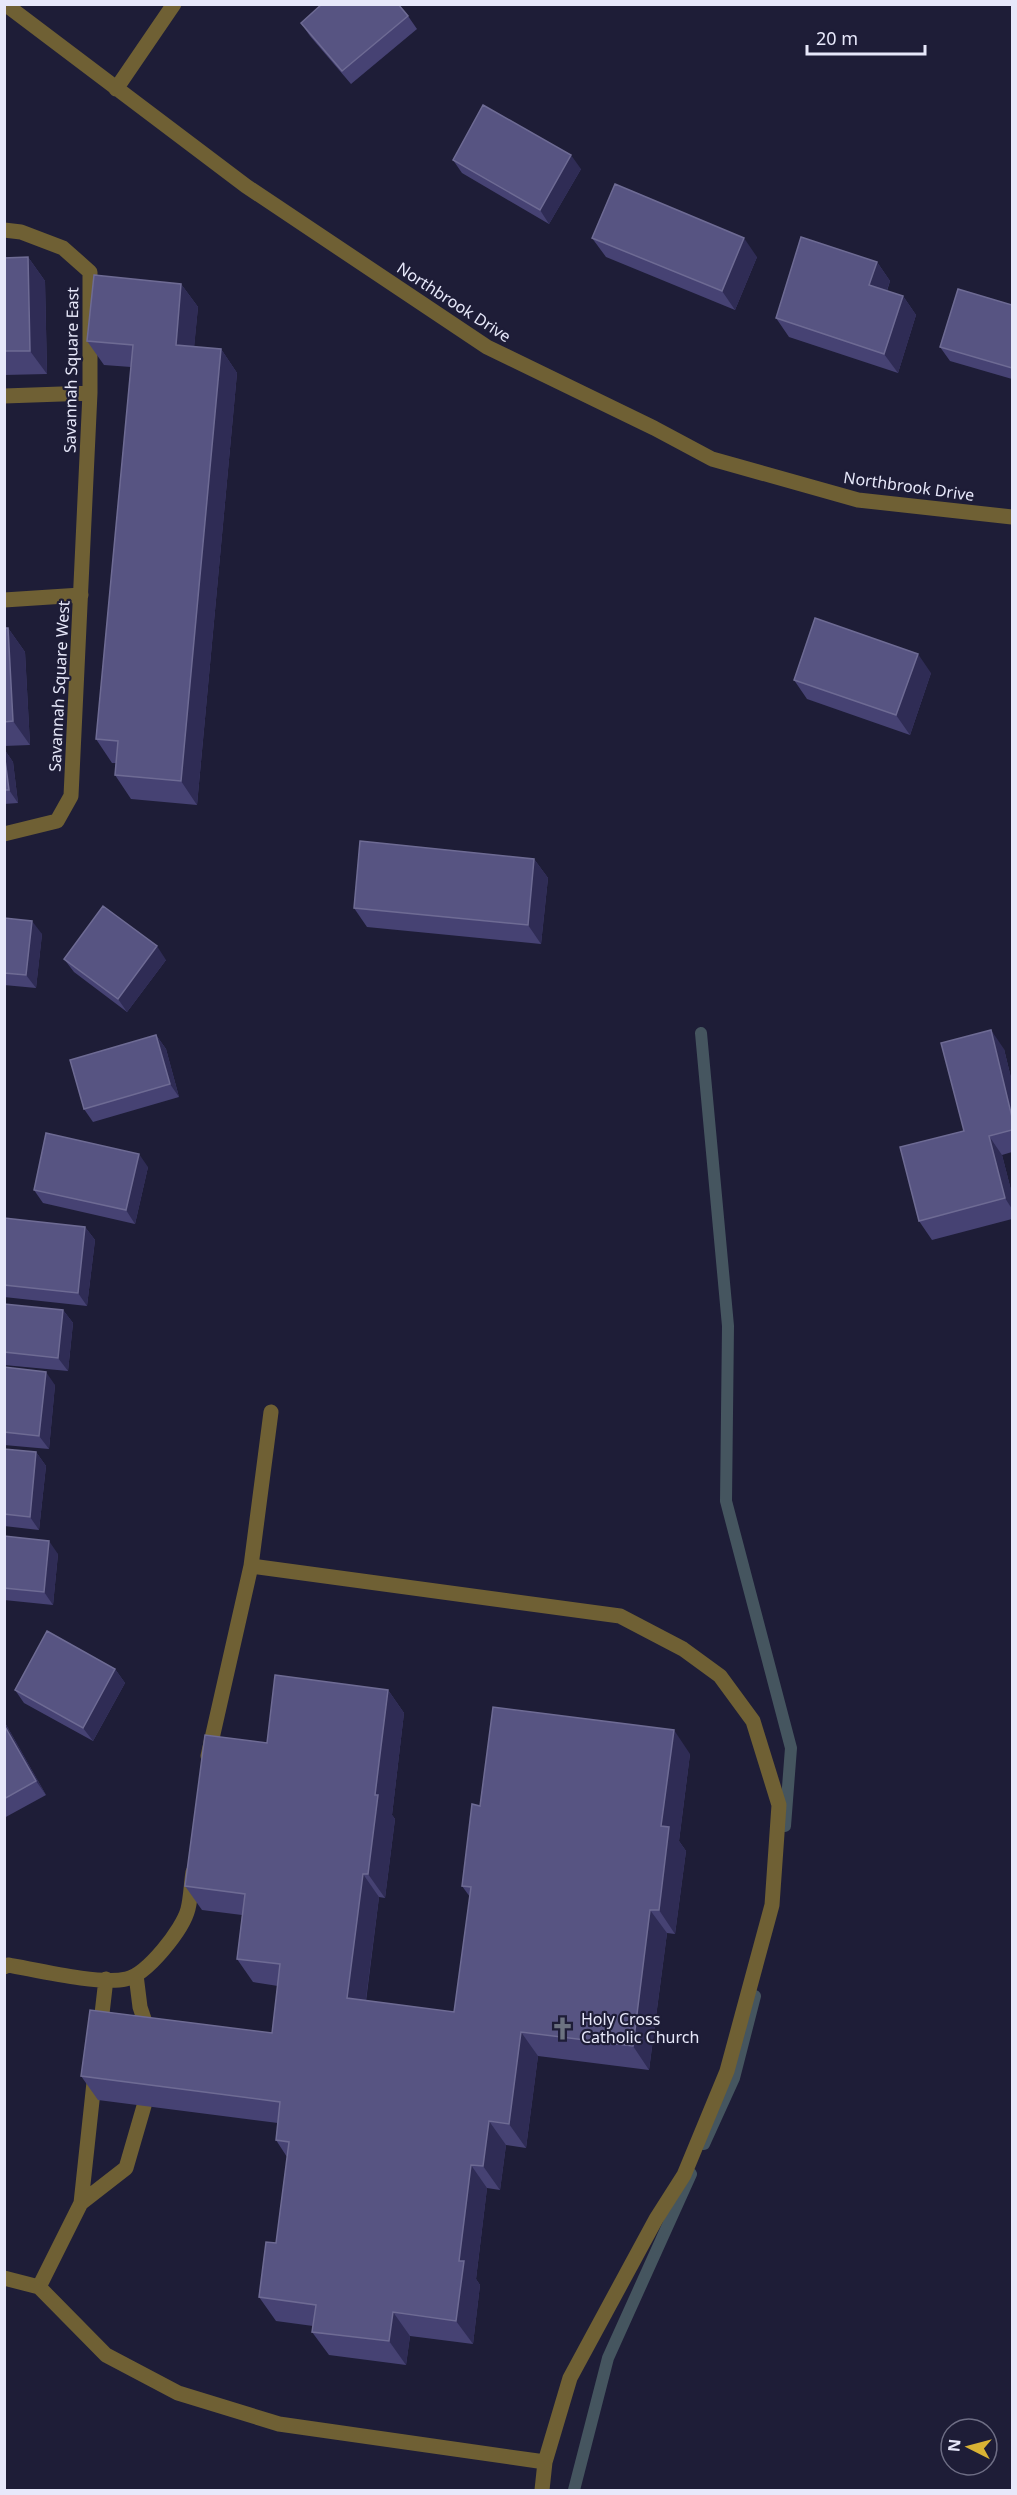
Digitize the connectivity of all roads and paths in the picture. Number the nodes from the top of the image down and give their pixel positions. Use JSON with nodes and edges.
{"nodes":[{"id":1,"x":5,"y":4,"type":"edge"},
{"id":2,"x":174,"y":4,"type":"edge"},
{"id":3,"x":117,"y":89,"type":"junction"},
{"id":4,"x":4,"y":230,"type":"edge"},
{"id":5,"x":90,"y":393,"type":"junction"},
{"id":6,"x":4,"y":396,"type":"edge"},
{"id":7,"x":86,"y":495,"type":"joint"},
{"id":8,"x":1012,"y":517,"type":"edge"},
{"id":9,"x":81,"y":595,"type":"junction"},
{"id":10,"x":4,"y":600,"type":"edge"},
{"id":11,"x":4,"y":834,"type":"edge"},
{"id":12,"x":271,"y":1412,"type":"dead end"},
{"id":13,"x":251,"y":1566,"type":"junction"},
{"id":14,"x":206,"y":1769,"type":"edge"},
{"id":15,"x":196,"y":1851,"type":"edge"},
{"id":16,"x":4,"y":1966,"type":"edge"},
{"id":17,"x":136,"y":1975,"type":"junction"},
{"id":18,"x":106,"y":1979,"type":"junction"},
{"id":19,"x":151,"y":2039,"type":"edge"},
{"id":20,"x":144,"y":2106,"type":"edge"},
{"id":21,"x":81,"y":2203,"type":"junction"},
{"id":22,"x":4,"y":2278,"type":"edge"},
{"id":23,"x":39,"y":2287,"type":"junction"},
{"id":24,"x":545,"y":2462,"type":"junction"},
{"id":25,"x":542,"y":2490,"type":"edge"}],
"edges":[{"from":1,"to":3,"type":"street","name":"Northbrook Drive"},
{"from":2,"to":3,"type":"street"},
{"from":3,"to":8,"type":"street","name":"Northbrook Drive"},
{"from":4,"to":5,"type":"street","name":"Savannah Square East"},
{"from":5,"to":6,"type":"street"},
{"from":5,"to":7,"type":"street","name":"Savannah Square East"},
{"from":7,"to":9,"type":"street","name":"Savannah Square West"},
{"from":9,"to":10,"type":"street"},
{"from":9,"to":11,"type":"street","name":"Savannah Square West"},
{"from":12,"to":13,"type":"street"},
{"from":13,"to":14,"type":"street"},
{"from":13,"to":24,"type":"street"},
{"from":15,"to":17,"type":"street"},
{"from":16,"to":18,"type":"street"},
{"from":17,"to":18,"type":"street"},
{"from":17,"to":19,"type":"street"},
{"from":18,"to":21,"type":"street"},
{"from":20,"to":21,"type":"street"},
{"from":21,"to":23,"type":"street"},
{"from":22,"to":23,"type":"street"},
{"from":23,"to":24,"type":"street"},
{"from":24,"to":25,"type":"street"}]}
